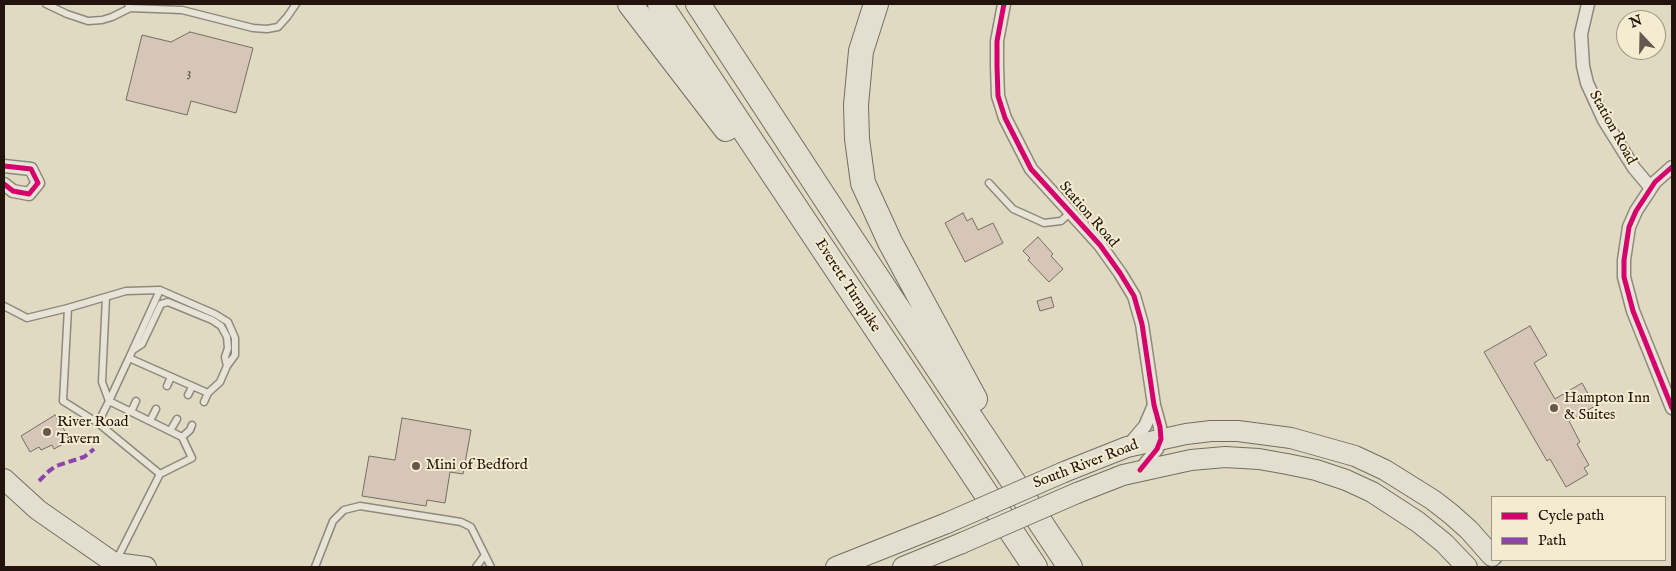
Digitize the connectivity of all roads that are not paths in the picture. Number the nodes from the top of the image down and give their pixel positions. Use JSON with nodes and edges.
{"nodes":[{"id":1,"x":46,"y":4,"type":"edge"},
{"id":2,"x":296,"y":4,"type":"edge"},
{"id":3,"x":630,"y":4,"type":"edge"},
{"id":4,"x":660,"y":4,"type":"edge"},
{"id":5,"x":698,"y":4,"type":"edge"},
{"id":6,"x":876,"y":4,"type":"edge"},
{"id":7,"x":1004,"y":4,"type":"edge"},
{"id":8,"x":1588,"y":4,"type":"edge"},
{"id":9,"x":129,"y":6,"type":"edge"},
{"id":10,"x":156,"y":6,"type":"edge"},
{"id":11,"x":4,"y":166,"type":"edge"},
{"id":12,"x":1672,"y":167,"type":"edge"},
{"id":13,"x":990,"y":183,"type":"dead end"},
{"id":14,"x":4,"y":184,"type":"edge"},
{"id":15,"x":1651,"y":188,"type":"junction"},
{"id":16,"x":1071,"y":212,"type":"junction"},
{"id":17,"x":160,"y":290,"type":"junction"},
{"id":18,"x":106,"y":296,"type":"junction"},
{"id":19,"x":4,"y":306,"type":"edge"},
{"id":20,"x":68,"y":308,"type":"junction"},
{"id":21,"x":878,"y":331,"type":"junction"},
{"id":22,"x":132,"y":350,"type":"junction"},
{"id":23,"x":129,"y":358,"type":"junction"},
{"id":24,"x":227,"y":366,"type":"junction"},
{"id":25,"x":153,"y":369,"type":"junction"},
{"id":26,"x":149,"y":377,"type":"dead end"},
{"id":27,"x":171,"y":377,"type":"junction"},
{"id":28,"x":167,"y":386,"type":"dead end"},
{"id":29,"x":192,"y":387,"type":"junction"},
{"id":30,"x":208,"y":394,"type":"junction"},
{"id":31,"x":188,"y":395,"type":"dead end"},
{"id":32,"x":109,"y":401,"type":"junction"},
{"id":33,"x":136,"y":401,"type":"dead end"},
{"id":34,"x":204,"y":402,"type":"dead end"},
{"id":35,"x":1154,"y":405,"type":"junction"},
{"id":36,"x":1672,"y":408,"type":"edge"},
{"id":37,"x":156,"y":409,"type":"dead end"},
{"id":38,"x":131,"y":412,"type":"junction"},
{"id":39,"x":176,"y":419,"type":"dead end"},
{"id":40,"x":150,"y":421,"type":"junction"},
{"id":41,"x":98,"y":423,"type":"junction"},
{"id":42,"x":192,"y":425,"type":"dead end"},
{"id":43,"x":170,"y":431,"type":"junction"},
{"id":44,"x":182,"y":437,"type":"junction"},
{"id":45,"x":1161,"y":439,"type":"junction"},
{"id":46,"x":1127,"y":447,"type":"junction"},
{"id":47,"x":1140,"y":470,"type":"junction"},
{"id":48,"x":160,"y":474,"type":"junction"},
{"id":49,"x":4,"y":479,"type":"edge"},
{"id":50,"x":1047,"y":532,"type":"junction"},
{"id":51,"x":484,"y":555,"type":"junction"},
{"id":52,"x":1491,"y":555,"type":"edge"},
{"id":53,"x":118,"y":565,"type":"edge"},
{"id":54,"x":146,"y":567,"type":"edge"},
{"id":55,"x":316,"y":567,"type":"edge"},
{"id":56,"x":476,"y":567,"type":"edge"},
{"id":57,"x":491,"y":567,"type":"edge"},
{"id":58,"x":836,"y":567,"type":"edge"},
{"id":59,"x":902,"y":567,"type":"edge"},
{"id":60,"x":1035,"y":567,"type":"edge"},
{"id":61,"x":1070,"y":567,"type":"edge"},
{"id":62,"x":1467,"y":567,"type":"edge"}],
"edges":[{"from":1,"to":9,"type":"lane"},
{"from":2,"to":10,"type":"lane"},
{"from":3,"to":21,"type":"highway"},
{"from":4,"to":21,"type":"highway","name":"Everett Turnpike"},
{"from":5,"to":50,"type":"highway","name":"Everett Turnpike"},
{"from":6,"to":50,"type":"highway"},
{"from":7,"to":16,"type":"street","name":"Station Road"},
{"from":8,"to":15,"type":"street","name":"Station Road"},
{"from":9,"to":10,"type":"lane"},
{"from":11,"to":14,"type":"street"},
{"from":12,"to":15,"type":"street"},
{"from":13,"to":16,"type":"lane"},
{"from":15,"to":36,"type":"street"},
{"from":16,"to":35,"type":"street","name":"Station Road"},
{"from":17,"to":18,"type":"lane"},
{"from":17,"to":22,"type":"lane"},
{"from":17,"to":24,"type":"lane"},
{"from":18,"to":20,"type":"lane"},
{"from":18,"to":32,"type":"lane"},
{"from":19,"to":20,"type":"lane"},
{"from":20,"to":41,"type":"lane"},
{"from":21,"to":60,"type":"highway","name":"Everett Turnpike"},
{"from":22,"to":23,"type":"lane"},
{"from":22,"to":24,"type":"lane"},
{"from":23,"to":25,"type":"lane"},
{"from":23,"to":32,"type":"lane"},
{"from":24,"to":30,"type":"lane"},
{"from":25,"to":26,"type":"lane"},
{"from":25,"to":27,"type":"lane"},
{"from":27,"to":28,"type":"lane"},
{"from":27,"to":29,"type":"lane"},
{"from":29,"to":30,"type":"lane"},
{"from":29,"to":31,"type":"lane"},
{"from":30,"to":34,"type":"lane"},
{"from":32,"to":38,"type":"lane"},
{"from":32,"to":41,"type":"lane"},
{"from":33,"to":38,"type":"lane"},
{"from":35,"to":45,"type":"street","name":"Station Road"},
{"from":35,"to":46,"type":"street"},
{"from":37,"to":40,"type":"lane"},
{"from":38,"to":40,"type":"lane"},
{"from":39,"to":43,"type":"lane"},
{"from":40,"to":43,"type":"lane"},
{"from":41,"to":48,"type":"lane"},
{"from":42,"to":44,"type":"lane"},
{"from":43,"to":44,"type":"lane"},
{"from":44,"to":48,"type":"lane"},
{"from":45,"to":46,"type":"main road","name":"South River Road"},
{"from":45,"to":47,"type":"street"},
{"from":45,"to":52,"type":"main road","name":"South River Road"},
{"from":46,"to":58,"type":"main road","name":"South River Road","bridge":true},
{"from":47,"to":59,"type":"main road","name":"South River Road","bridge":true},
{"from":47,"to":62,"type":"main road","name":"South River Road"},
{"from":48,"to":53,"type":"lane"},
{"from":49,"to":53,"type":"main road"},
{"from":50,"to":61,"type":"highway","name":"Everett Turnpike"},
{"from":51,"to":55,"type":"lane"},
{"from":51,"to":56,"type":"lane"},
{"from":51,"to":57,"type":"lane"},
{"from":53,"to":54,"type":"main road"}]}
